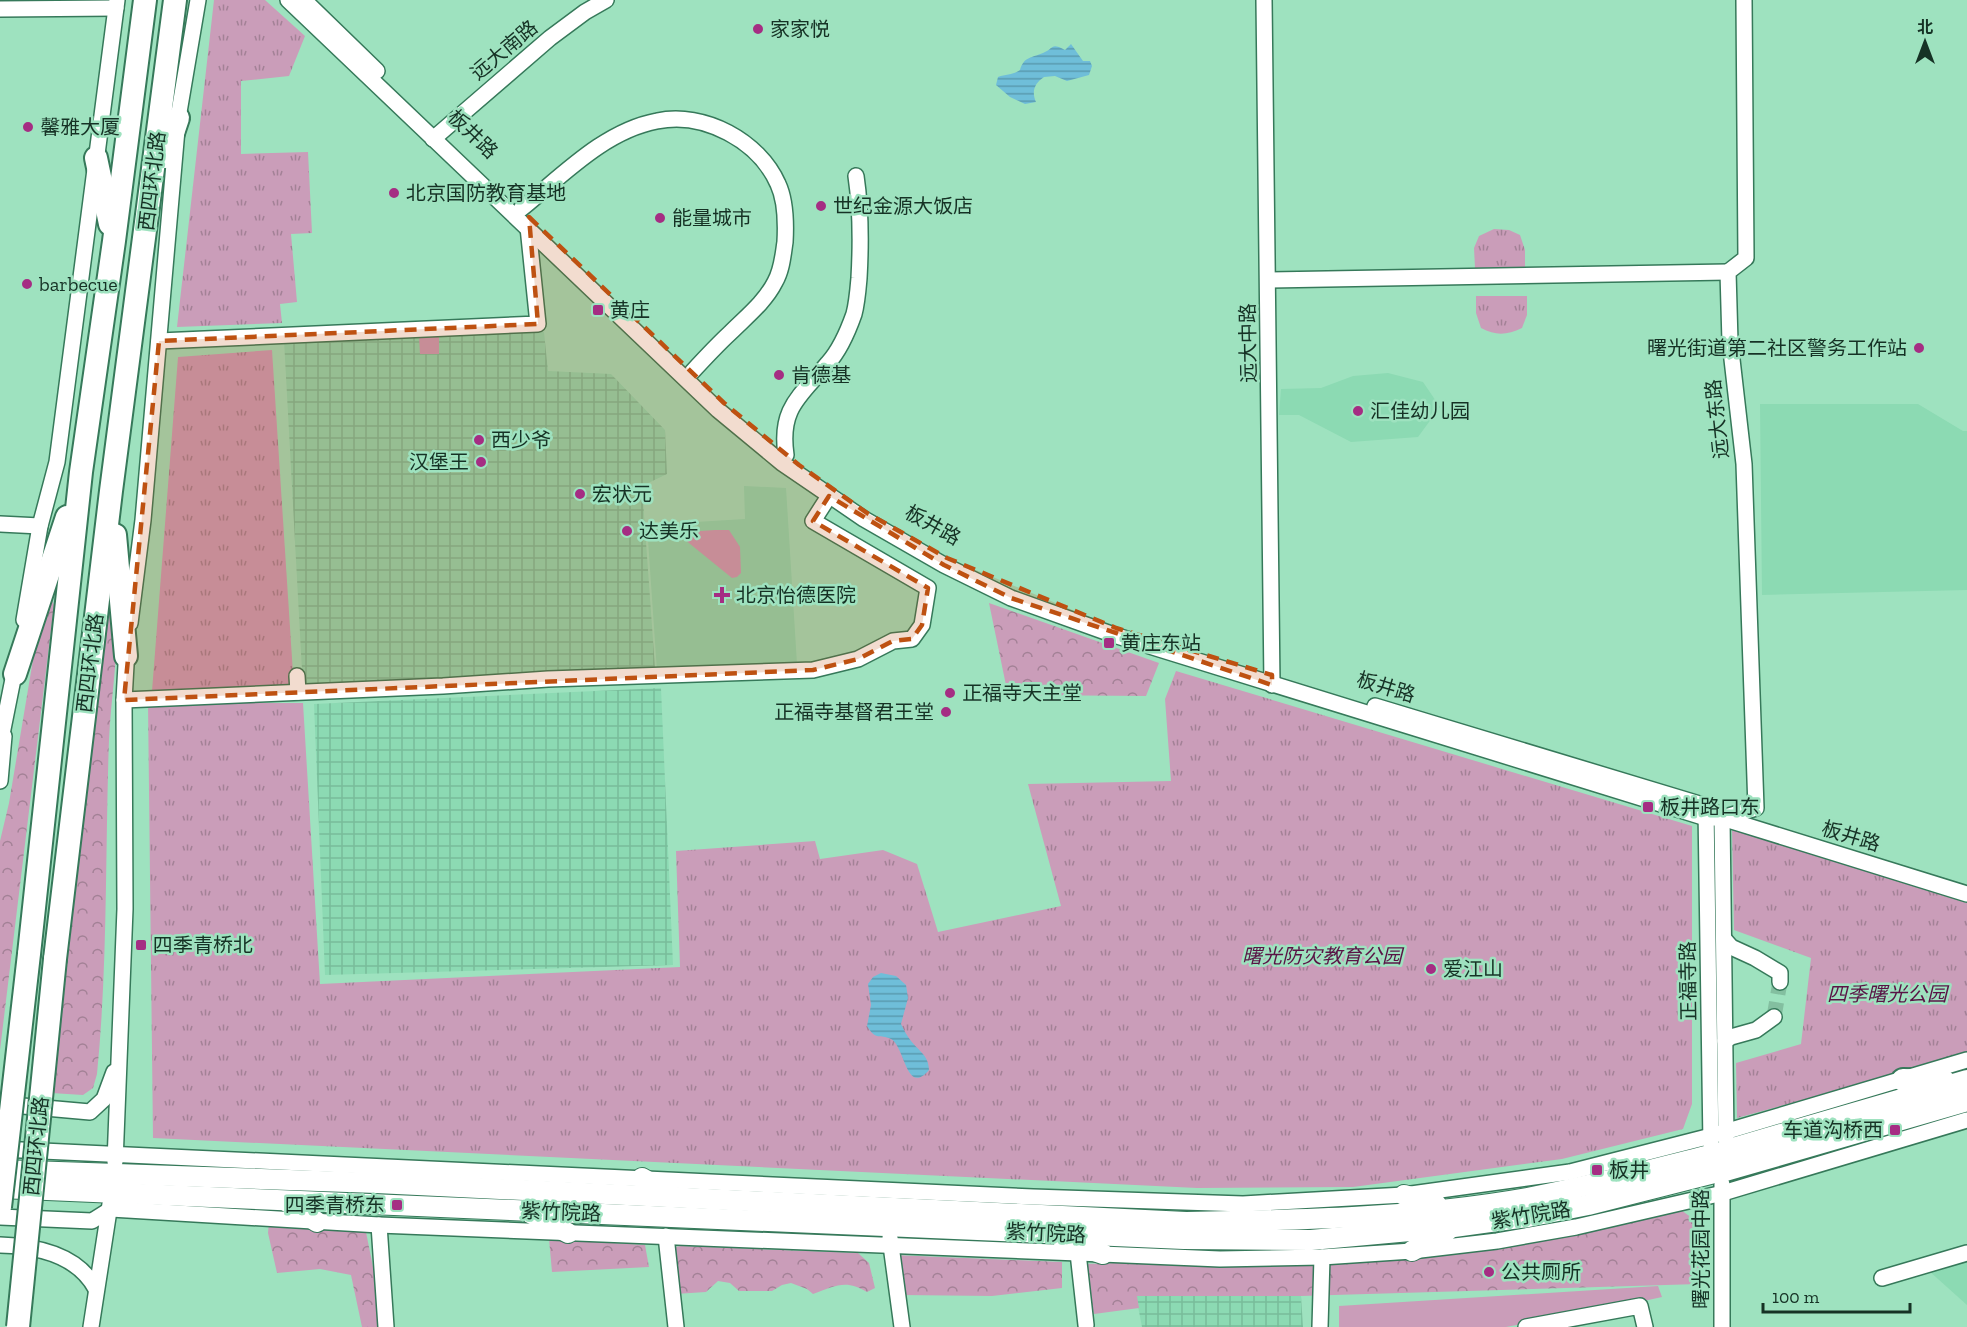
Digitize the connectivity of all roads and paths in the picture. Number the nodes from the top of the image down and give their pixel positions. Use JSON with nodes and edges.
{"nodes":[{"id":1,"x":145,"y":0,"type":"edge"},
{"id":2,"x":174,"y":0,"type":"edge"},
{"id":3,"x":198,"y":0,"type":"edge"},
{"id":4,"x":288,"y":0,"type":"edge"},
{"id":5,"x":304,"y":0,"type":"edge"},
{"id":6,"x":606,"y":0,"type":"edge"},
{"id":7,"x":1263,"y":0,"type":"edge"},
{"id":8,"x":1744,"y":0,"type":"edge"},
{"id":9,"x":117,"y":4,"type":"edge"},
{"id":10,"x":0,"y":9,"type":"edge"},
{"id":11,"x":178,"y":118,"type":"junction"},
{"id":12,"x":437,"y":135,"type":"junction"},
{"id":13,"x":96,"y":158,"type":"junction"},
{"id":14,"x":856,"y":176,"type":"dead end"},
{"id":15,"x":148,"y":210,"type":"junction"},
{"id":16,"x":526,"y":218,"type":"junction"},
{"id":17,"x":114,"y":241,"type":"junction"},
{"id":18,"x":1728,"y":272,"type":"junction"},
{"id":19,"x":1268,"y":280,"type":"junction"},
{"id":20,"x":159,"y":341,"type":"junction"},
{"id":21,"x":692,"y":372,"type":"junction"},
{"id":22,"x":786,"y":455,"type":"junction"},
{"id":23,"x":81,"y":472,"type":"junction"},
{"id":24,"x":111,"y":491,"type":"junction"},
{"id":25,"x":828,"y":496,"type":"junction"},
{"id":26,"x":0,"y":524,"type":"edge"},
{"id":27,"x":40,"y":526,"type":"junction"},
{"id":28,"x":126,"y":656,"type":"junction"},
{"id":29,"x":15,"y":674,"type":"junction"},
{"id":30,"x":297,"y":676,"type":"dead end"},
{"id":31,"x":1272,"y":680,"type":"junction"},
{"id":32,"x":298,"y":692,"type":"junction"},
{"id":33,"x":124,"y":700,"type":"junction"},
{"id":34,"x":5,"y":727,"type":"junction"},
{"id":35,"x":0,"y":744,"type":"edge"},
{"id":36,"x":0,"y":781,"type":"edge"},
{"id":37,"x":1706,"y":812,"type":"junction"},
{"id":38,"x":1722,"y":818,"type":"junction"},
{"id":39,"x":1967,"y":894,"type":"edge"},
{"id":40,"x":1724,"y":939,"type":"junction"},
{"id":41,"x":1780,"y":982,"type":"dead end"},
{"id":42,"x":1774,"y":1017,"type":"dead end"},
{"id":43,"x":1725,"y":1041,"type":"junction"},
{"id":44,"x":118,"y":1064,"type":"junction"},
{"id":45,"x":1903,"y":1080,"type":"joint"},
{"id":46,"x":1966,"y":1092,"type":"edge"},
{"id":47,"x":0,"y":1104,"type":"edge"},
{"id":48,"x":0,"y":1149,"type":"edge"},
{"id":49,"x":1720,"y":1156,"type":"junction"},
{"id":50,"x":0,"y":1170,"type":"edge"},
{"id":51,"x":642,"y":1178,"type":"junction"},
{"id":52,"x":113,"y":1182,"type":"junction"},
{"id":53,"x":0,"y":1188,"type":"edge"},
{"id":54,"x":1404,"y":1195,"type":"junction"},
{"id":55,"x":677,"y":1198,"type":"junction"},
{"id":56,"x":286,"y":1201,"type":"junction"},
{"id":57,"x":0,"y":1207,"type":"edge"},
{"id":58,"x":890,"y":1208,"type":"junction"},
{"id":59,"x":525,"y":1210,"type":"junction"},
{"id":60,"x":0,"y":1217,"type":"edge"},
{"id":61,"x":1452,"y":1217,"type":"junction"},
{"id":62,"x":317,"y":1222,"type":"junction"},
{"id":63,"x":379,"y":1225,"type":"junction"},
{"id":64,"x":1040,"y":1232,"type":"junction"},
{"id":65,"x":568,"y":1233,"type":"junction"},
{"id":66,"x":666,"y":1236,"type":"junction"},
{"id":67,"x":0,"y":1245,"type":"edge"},
{"id":68,"x":890,"y":1245,"type":"junction"},
{"id":69,"x":1412,"y":1251,"type":"junction"},
{"id":70,"x":1078,"y":1253,"type":"junction"},
{"id":71,"x":1967,"y":1253,"type":"edge"},
{"id":72,"x":1103,"y":1254,"type":"junction"},
{"id":73,"x":1322,"y":1257,"type":"junction"},
{"id":74,"x":1882,"y":1278,"type":"dead end"},
{"id":75,"x":96,"y":1289,"type":"junction"},
{"id":76,"x":1562,"y":1324,"type":"edge"},
{"id":77,"x":1086,"y":1325,"type":"dead end"},
{"id":78,"x":18,"y":1327,"type":"edge"},
{"id":79,"x":91,"y":1327,"type":"edge"},
{"id":80,"x":386,"y":1327,"type":"edge"},
{"id":81,"x":676,"y":1327,"type":"edge"},
{"id":82,"x":902,"y":1327,"type":"edge"},
{"id":83,"x":1320,"y":1327,"type":"edge"},
{"id":84,"x":1526,"y":1327,"type":"edge"},
{"id":85,"x":1645,"y":1327,"type":"edge"},
{"id":86,"x":1722,"y":1327,"type":"edge"}],
"edges":[{"from":1,"to":17,"type":"highway","name":"西四环北路"},
{"from":2,"to":15,"type":"highway","name":"西四环北路"},
{"from":3,"to":11,"type":"street","name":"西四环北路"},
{"from":4,"to":12,"type":"street"},
{"from":5,"to":12,"type":"street","name":"板井路"},
{"from":6,"to":12,"type":"street","name":"远大南路"},
{"from":7,"to":19,"type":"street","name":"远大中路"},
{"from":8,"to":18,"type":"street"},
{"from":9,"to":10,"type":"street"},
{"from":9,"to":13,"type":"street"},
{"from":11,"to":15,"type":"highway"},
{"from":11,"to":20,"type":"street","name":"西四环北路"},
{"from":12,"to":16,"type":"street"},
{"from":12,"to":16,"type":"street","name":"板井路"},
{"from":13,"to":17,"type":"highway"},
{"from":13,"to":27,"type":"street"},
{"from":14,"to":22,"type":"street"},
{"from":15,"to":24,"type":"highway","name":"西四环北路"},
{"from":16,"to":20,"type":"street"},
{"from":16,"to":21,"type":"street","name":"板井路"},
{"from":16,"to":21,"type":"street"},
{"from":16,"to":25,"type":"street"},
{"from":17,"to":23,"type":"highway","name":"西四环北路"},
{"from":18,"to":19,"type":"street"},
{"from":18,"to":38,"type":"street","name":"远大东路"},
{"from":19,"to":31,"type":"street","name":"远大中路"},
{"from":20,"to":28,"type":"street","name":"西四环北路"},
{"from":21,"to":22,"type":"street","name":"板井路"},
{"from":22,"to":31,"type":"street","name":"板井路"},
{"from":23,"to":29,"type":"highway"},
{"from":23,"to":57,"type":"highway","name":"西四环北路","bridge":true},
{"from":24,"to":28,"type":"highway"},
{"from":24,"to":78,"type":"highway","name":"西四环北路","bridge":true},
{"from":25,"to":31,"type":"street"},
{"from":25,"to":32,"type":"street"},
{"from":26,"to":27,"type":"street"},
{"from":27,"to":29,"type":"street"},
{"from":28,"to":33,"type":"street","name":"西四环北路"},
{"from":29,"to":34,"type":"street"},
{"from":30,"to":32,"type":"street"},
{"from":31,"to":37,"type":"street","name":"板井路"},
{"from":32,"to":33,"type":"street"},
{"from":33,"to":44,"type":"street","name":"西四环北路"},
{"from":34,"to":35,"type":"street"},
{"from":34,"to":36,"type":"street"},
{"from":37,"to":38,"type":"street","name":"板井路"},
{"from":37,"to":49,"type":"street","name":"正福寺路"},
{"from":38,"to":39,"type":"street","name":"板井路"},
{"from":38,"to":40,"type":"street","name":"正福寺路"},
{"from":40,"to":41,"type":"street"},
{"from":40,"to":43,"type":"street","name":"正福寺路"},
{"from":42,"to":43,"type":"street"},
{"from":43,"to":49,"type":"street","name":"正福寺路"},
{"from":44,"to":47,"type":"street"},
{"from":44,"to":52,"type":"street","name":"西四环北路"},
{"from":45,"to":46,"type":"highway"},
{"from":45,"to":49,"type":"street","name":"紫竹院路"},
{"from":46,"to":49,"type":"highway","name":"紫竹院路"},
{"from":46,"to":49,"type":"street","name":"紫竹院路"},
{"from":48,"to":52,"type":"street"},
{"from":49,"to":54,"type":"street","name":"紫竹院路"},
{"from":49,"to":61,"type":"main road","name":"紫竹院路"},
{"from":49,"to":69,"type":"street","name":"紫竹院路"},
{"from":49,"to":86,"type":"street","name":"曙光花园中路"},
{"from":50,"to":52,"type":"main road"},
{"from":51,"to":52,"type":"street","name":"紫竹院路"},
{"from":51,"to":55,"type":"main road"},
{"from":51,"to":58,"type":"street","name":"紫竹院路"},
{"from":52,"to":53,"type":"main road"},
{"from":52,"to":55,"type":"main road","name":"紫竹院路"},
{"from":52,"to":56,"type":"main road","name":"紫竹院路"},
{"from":52,"to":60,"type":"street"},
{"from":52,"to":62,"type":"street","name":"紫竹院路"},
{"from":52,"to":75,"type":"street","name":"西四环北路"},
{"from":54,"to":58,"type":"street","name":"紫竹院路"},
{"from":54,"to":61,"type":"main road"},
{"from":55,"to":58,"type":"main road","name":"紫竹院路"},
{"from":56,"to":59,"type":"main road","name":"紫竹院路"},
{"from":56,"to":62,"type":"main road"},
{"from":58,"to":59,"type":"main road","name":"紫竹院路"},
{"from":58,"to":61,"type":"main road","name":"紫竹院路"},
{"from":58,"to":64,"type":"main road","name":"紫竹院路"},
{"from":58,"to":68,"type":"street"},
{"from":59,"to":65,"type":"main road"},
{"from":61,"to":64,"type":"main road","name":"紫竹院路"},
{"from":61,"to":69,"type":"main road"},
{"from":62,"to":63,"type":"street","name":"紫竹院路"},
{"from":63,"to":65,"type":"street","name":"紫竹院路"},
{"from":63,"to":80,"type":"street"},
{"from":64,"to":72,"type":"main road"},
{"from":65,"to":66,"type":"street","name":"紫竹院路"},
{"from":66,"to":68,"type":"street","name":"紫竹院路"},
{"from":66,"to":81,"type":"street"},
{"from":67,"to":75,"type":"street"},
{"from":68,"to":70,"type":"street","name":"紫竹院路"},
{"from":68,"to":82,"type":"street"},
{"from":69,"to":73,"type":"street","name":"紫竹院路"},
{"from":70,"to":72,"type":"street","name":"紫竹院路"},
{"from":70,"to":77,"type":"street"},
{"from":71,"to":74,"type":"street"},
{"from":72,"to":73,"type":"street","name":"紫竹院路"},
{"from":73,"to":83,"type":"street"},
{"from":75,"to":79,"type":"street","name":"西四环北路"},
{"from":76,"to":84,"type":"street"},
{"from":76,"to":85,"type":"street"}]}
